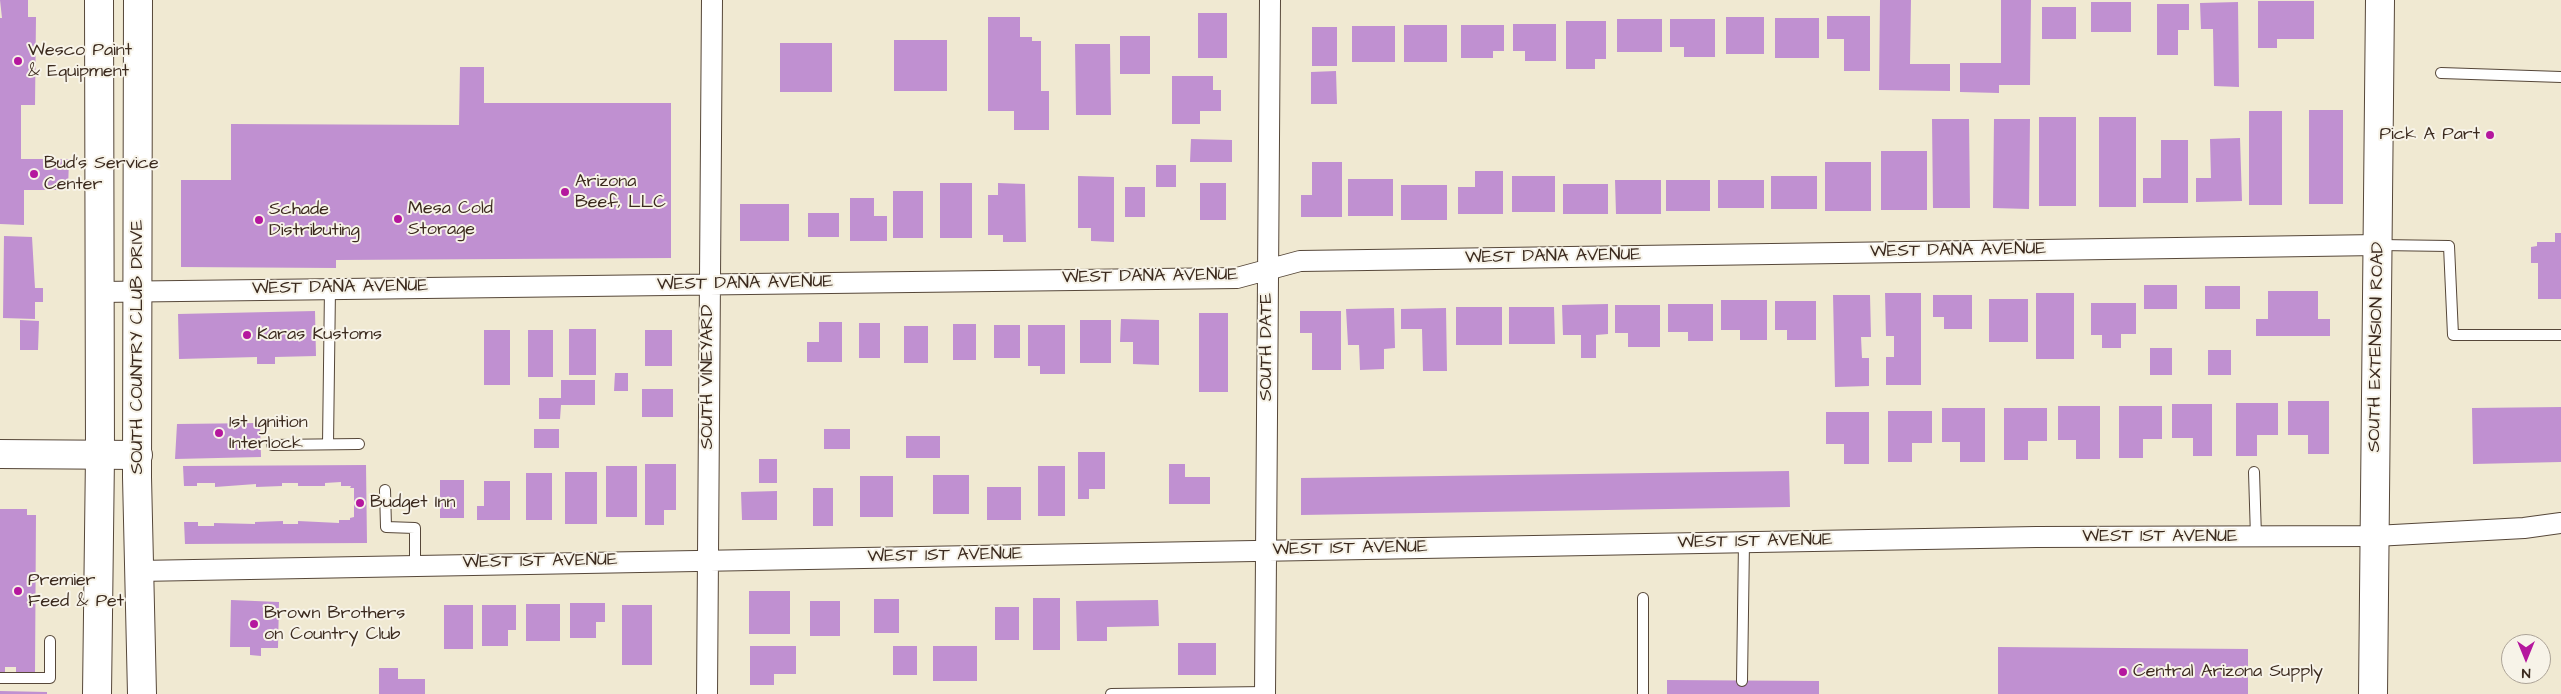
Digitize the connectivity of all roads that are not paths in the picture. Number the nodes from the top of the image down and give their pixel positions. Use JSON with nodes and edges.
{"nodes":[{"id":1,"x":98,"y":0,"type":"edge"},
{"id":2,"x":138,"y":0,"type":"edge"},
{"id":3,"x":712,"y":0,"type":"edge"},
{"id":4,"x":1270,"y":0,"type":"edge"},
{"id":5,"x":2380,"y":0,"type":"edge"},
{"id":6,"x":2441,"y":74,"type":"dead end"},
{"id":7,"x":2561,"y":77,"type":"edge"},
{"id":8,"x":2378,"y":245,"type":"junction"},
{"id":9,"x":1268,"y":268,"type":"junction"},
{"id":10,"x":708,"y":284,"type":"junction"},
{"id":11,"x":330,"y":288,"type":"junction"},
{"id":12,"x":100,"y":292,"type":"junction"},
{"id":13,"x":137,"y":292,"type":"junction"},
{"id":14,"x":2561,"y":335,"type":"edge"},
{"id":15,"x":328,"y":444,"type":"junction"},
{"id":16,"x":359,"y":444,"type":"dead end"},
{"id":17,"x":272,"y":445,"type":"dead end"},
{"id":18,"x":0,"y":454,"type":"edge"},
{"id":19,"x":100,"y":454,"type":"junction"},
{"id":20,"x":138,"y":455,"type":"junction"},
{"id":21,"x":2254,"y":472,"type":"dead end"},
{"id":22,"x":385,"y":490,"type":"dead end"},
{"id":23,"x":2561,"y":523,"type":"edge"},
{"id":24,"x":2256,"y":536,"type":"junction"},
{"id":25,"x":2375,"y":536,"type":"junction"},
{"id":26,"x":1744,"y":542,"type":"junction"},
{"id":27,"x":1265,"y":551,"type":"junction"},
{"id":28,"x":707,"y":559,"type":"junction"},
{"id":29,"x":415,"y":565,"type":"junction"},
{"id":30,"x":138,"y":571,"type":"junction"},
{"id":31,"x":1643,"y":598,"type":"dead end"},
{"id":32,"x":50,"y":641,"type":"dead end"},
{"id":33,"x":0,"y":678,"type":"edge"},
{"id":34,"x":1742,"y":681,"type":"dead end"},
{"id":35,"x":1265,"y":693,"type":"edge"},
{"id":36,"x":97,"y":694,"type":"edge"},
{"id":37,"x":142,"y":694,"type":"edge"},
{"id":38,"x":707,"y":694,"type":"edge"},
{"id":39,"x":1111,"y":694,"type":"edge"},
{"id":40,"x":1643,"y":694,"type":"edge"},
{"id":41,"x":2373,"y":694,"type":"edge"}],
"edges":[{"from":1,"to":12,"type":"main road"},
{"from":2,"to":13,"type":"main road","name":"SOUTH COUNTRY CLUB DRIVE"},
{"from":3,"to":10,"type":"street","name":"SOUTH VINEYARD"},
{"from":4,"to":9,"type":"street","name":"SOUTH DATE"},
{"from":5,"to":8,"type":"main road","name":"SOUTH EXTENSION ROAD"},
{"from":6,"to":7,"type":"lane"},
{"from":8,"to":9,"type":"street","name":"WEST DANA AVENUE"},
{"from":8,"to":14,"type":"lane"},
{"from":8,"to":25,"type":"main road","name":"SOUTH EXTENSION ROAD"},
{"from":9,"to":10,"type":"street","name":"WEST DANA AVENUE"},
{"from":9,"to":27,"type":"street","name":"SOUTH DATE"},
{"from":10,"to":11,"type":"street","name":"WEST DANA AVENUE"},
{"from":10,"to":28,"type":"street","name":"SOUTH VINEYARD"},
{"from":11,"to":13,"type":"street","name":"WEST DANA AVENUE"},
{"from":11,"to":15,"type":"lane"},
{"from":12,"to":13,"type":"street","name":"WEST DANA AVENUE"},
{"from":12,"to":19,"type":"main road"},
{"from":13,"to":20,"type":"main road","name":"SOUTH COUNTRY CLUB DRIVE"},
{"from":15,"to":16,"type":"lane"},
{"from":15,"to":17,"type":"lane"},
{"from":18,"to":19,"type":"main road"},
{"from":19,"to":20,"type":"main road"},
{"from":19,"to":36,"type":"main road"},
{"from":20,"to":30,"type":"main road","name":"SOUTH COUNTRY CLUB DRIVE"},
{"from":21,"to":24,"type":"lane"},
{"from":22,"to":29,"type":"lane"},
{"from":23,"to":25,"type":"street","name":"WEST 1ST AVENUE"},
{"from":24,"to":25,"type":"street","name":"WEST 1ST AVENUE"},
{"from":24,"to":26,"type":"street","name":"WEST 1ST AVENUE"},
{"from":25,"to":41,"type":"main road","name":"SOUTH EXTENSION ROAD"},
{"from":26,"to":27,"type":"street","name":"WEST 1ST AVENUE"},
{"from":26,"to":34,"type":"lane"},
{"from":27,"to":28,"type":"street","name":"WEST 1ST AVENUE"},
{"from":27,"to":35,"type":"street","name":"SOUTH DATE"},
{"from":28,"to":29,"type":"street","name":"WEST 1ST AVENUE"},
{"from":28,"to":38,"type":"street","name":"SOUTH VINEYARD"},
{"from":29,"to":30,"type":"street","name":"WEST 1ST AVENUE"},
{"from":30,"to":37,"type":"main road","name":"SOUTH COUNTRY CLUB DRIVE"},
{"from":31,"to":40,"type":"lane"},
{"from":32,"to":33,"type":"lane"},
{"from":35,"to":39,"type":"lane"}]}
